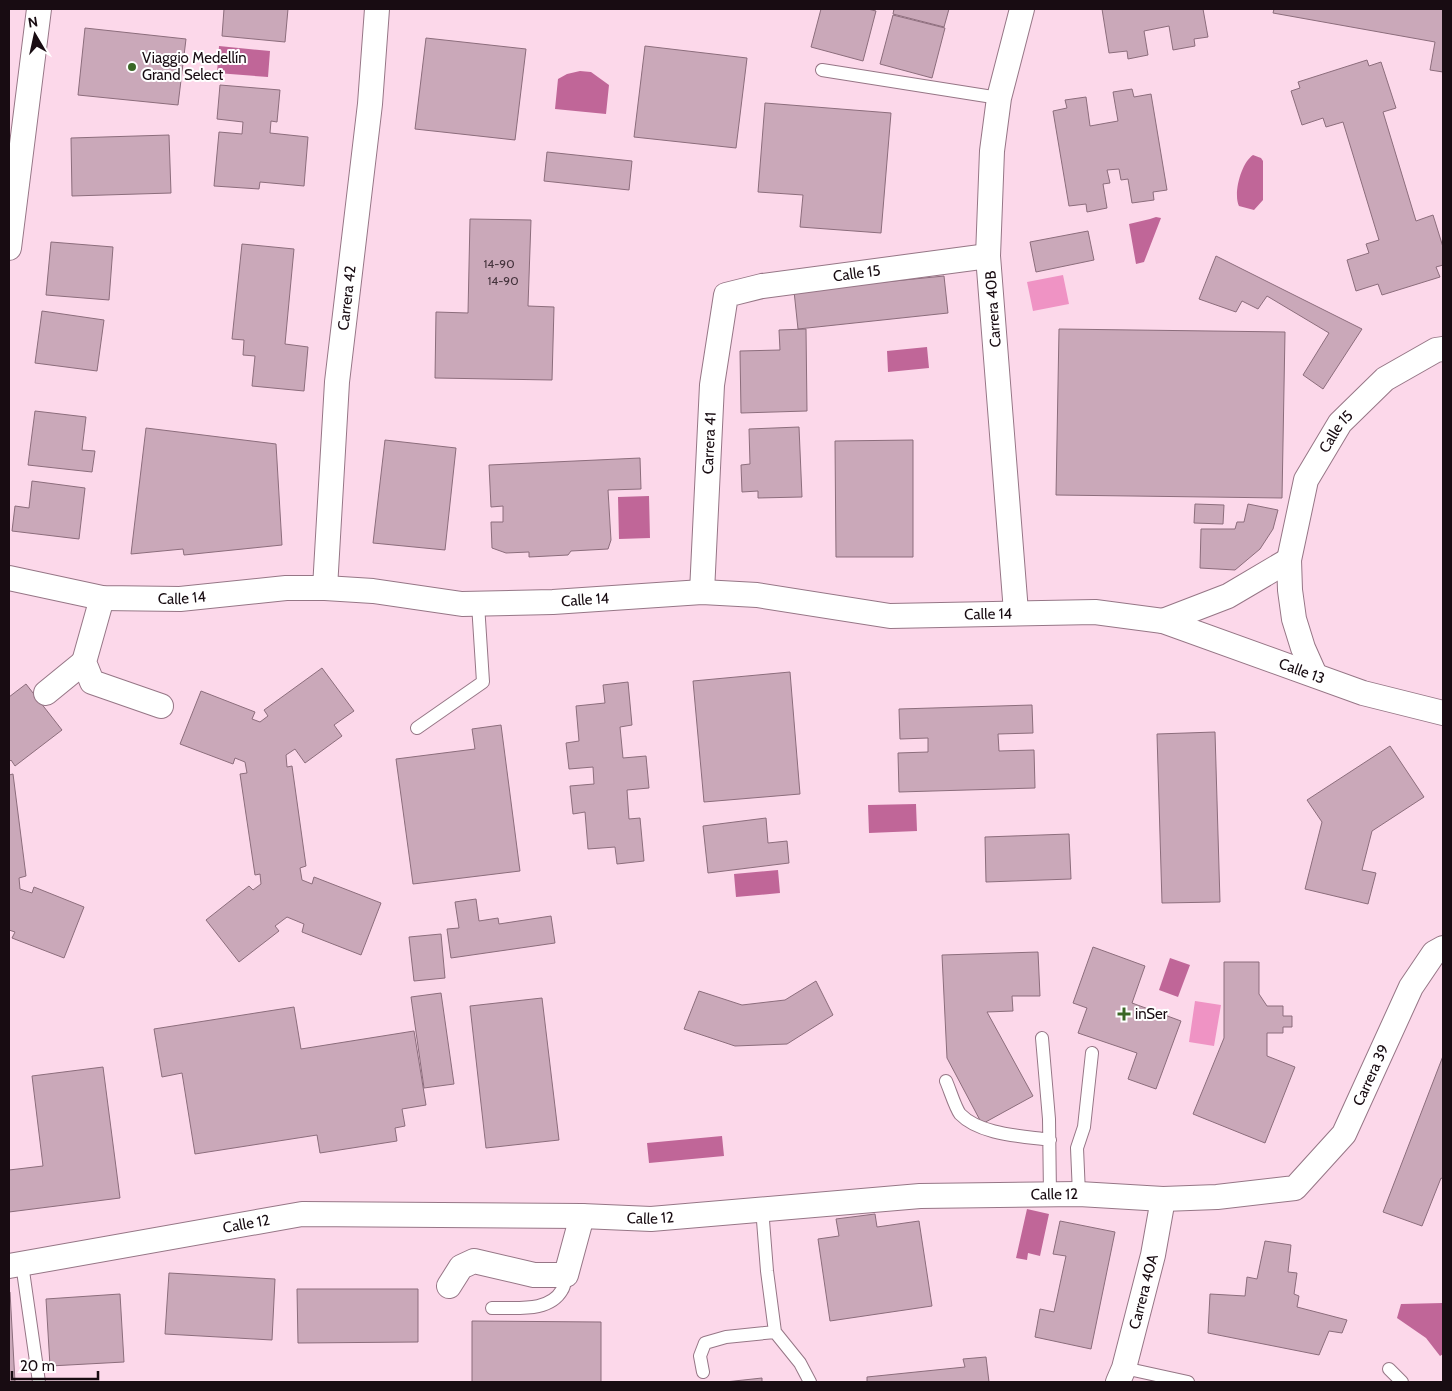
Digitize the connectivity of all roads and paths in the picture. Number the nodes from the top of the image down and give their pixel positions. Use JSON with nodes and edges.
{"nodes":[{"id":1,"x":39,"y":9,"type":"edge"},
{"id":2,"x":377,"y":9,"type":"edge"},
{"id":3,"x":1022,"y":9,"type":"edge"},
{"id":4,"x":822,"y":70,"type":"dead end"},
{"id":5,"x":999,"y":98,"type":"junction"},
{"id":6,"x":9,"y":248,"type":"edge"},
{"id":7,"x":988,"y":256,"type":"junction"},
{"id":8,"x":726,"y":295,"type":"joint"},
{"id":9,"x":1443,"y":349,"type":"edge"},
{"id":10,"x":1289,"y":560,"type":"junction"},
{"id":11,"x":9,"y":578,"type":"edge"},
{"id":12,"x":324,"y":588,"type":"junction"},
{"id":13,"x":702,"y":592,"type":"junction"},
{"id":14,"x":102,"y":598,"type":"junction"},
{"id":15,"x":478,"y":604,"type":"junction"},
{"id":16,"x":1016,"y":612,"type":"junction"},
{"id":17,"x":1163,"y":621,"type":"junction"},
{"id":18,"x":84,"y":662,"type":"junction"},
{"id":19,"x":1315,"y":675,"type":"junction"},
{"id":20,"x":46,"y":693,"type":"dead end"},
{"id":21,"x":161,"y":706,"type":"dead end"},
{"id":22,"x":1443,"y":713,"type":"edge"},
{"id":23,"x":417,"y":728,"type":"dead end"},
{"id":24,"x":1439,"y":951,"type":"edge"},
{"id":25,"x":1042,"y":1038,"type":"dead end"},
{"id":26,"x":1092,"y":1053,"type":"dead end"},
{"id":27,"x":946,"y":1081,"type":"dead end"},
{"id":28,"x":1050,"y":1140,"type":"junction"},
{"id":29,"x":1295,"y":1188,"type":"joint"},
{"id":30,"x":1050,"y":1194,"type":"junction"},
{"id":31,"x":1079,"y":1194,"type":"junction"},
{"id":32,"x":1163,"y":1199,"type":"junction"},
{"id":33,"x":762,"y":1208,"type":"junction"},
{"id":34,"x":582,"y":1216,"type":"junction"},
{"id":35,"x":15,"y":1265,"type":"edge"},
{"id":36,"x":566,"y":1275,"type":"junction"},
{"id":37,"x":449,"y":1286,"type":"dead end"},
{"id":38,"x":492,"y":1308,"type":"dead end"},
{"id":39,"x":775,"y":1332,"type":"junction"},
{"id":40,"x":1390,"y":1369,"type":"dead end"},
{"id":41,"x":703,"y":1372,"type":"dead end"},
{"id":42,"x":1121,"y":1375,"type":"edge"},
{"id":43,"x":39,"y":1382,"type":"edge"},
{"id":44,"x":810,"y":1382,"type":"edge"},
{"id":45,"x":1188,"y":1382,"type":"edge"},
{"id":46,"x":1402,"y":1382,"type":"edge"}],
"edges":[{"from":1,"to":6,"type":"street"},
{"from":2,"to":12,"type":"street","name":"Carrera 42"},
{"from":3,"to":5,"type":"street","name":"Carrera 40B"},
{"from":4,"to":5,"type":"lane"},
{"from":5,"to":7,"type":"street","name":"Carrera 40B"},
{"from":7,"to":8,"type":"street","name":"Calle 15"},
{"from":7,"to":16,"type":"street","name":"Carrera 40B"},
{"from":8,"to":13,"type":"street","name":"Carrera 41"},
{"from":9,"to":10,"type":"street","name":"Calle 15"},
{"from":10,"to":17,"type":"street"},
{"from":10,"to":19,"type":"street","name":"Calle 15"},
{"from":11,"to":14,"type":"street","name":"Calle 14"},
{"from":12,"to":14,"type":"street","name":"Calle 14"},
{"from":12,"to":15,"type":"street","name":"Calle 14"},
{"from":13,"to":15,"type":"street","name":"Calle 14"},
{"from":13,"to":16,"type":"street","name":"Calle 14"},
{"from":14,"to":18,"type":"street"},
{"from":15,"to":23,"type":"lane"},
{"from":16,"to":17,"type":"street","name":"Calle 14"},
{"from":17,"to":19,"type":"street","name":"Calle 13"},
{"from":18,"to":20,"type":"street"},
{"from":18,"to":21,"type":"street"},
{"from":19,"to":22,"type":"street","name":"Calle 13"},
{"from":24,"to":29,"type":"street","name":"Carrera 39"},
{"from":25,"to":28,"type":"lane"},
{"from":26,"to":31,"type":"lane"},
{"from":27,"to":28,"type":"lane"},
{"from":28,"to":30,"type":"lane"},
{"from":29,"to":32,"type":"street","name":"Calle 12"},
{"from":30,"to":31,"type":"street","name":"Calle 12"},
{"from":30,"to":33,"type":"street","name":"Calle 12"},
{"from":31,"to":32,"type":"street","name":"Calle 12"},
{"from":32,"to":42,"type":"street","name":"Carrera 40A"},
{"from":33,"to":34,"type":"street","name":"Calle 12"},
{"from":33,"to":39,"type":"lane"},
{"from":34,"to":35,"type":"street","name":"Calle 12"},
{"from":34,"to":36,"type":"street"},
{"from":35,"to":43,"type":"lane"},
{"from":36,"to":37,"type":"street"},
{"from":36,"to":38,"type":"lane"},
{"from":39,"to":41,"type":"lane"},
{"from":39,"to":44,"type":"lane"},
{"from":40,"to":46,"type":"lane"},
{"from":42,"to":45,"type":"lane"}]}
